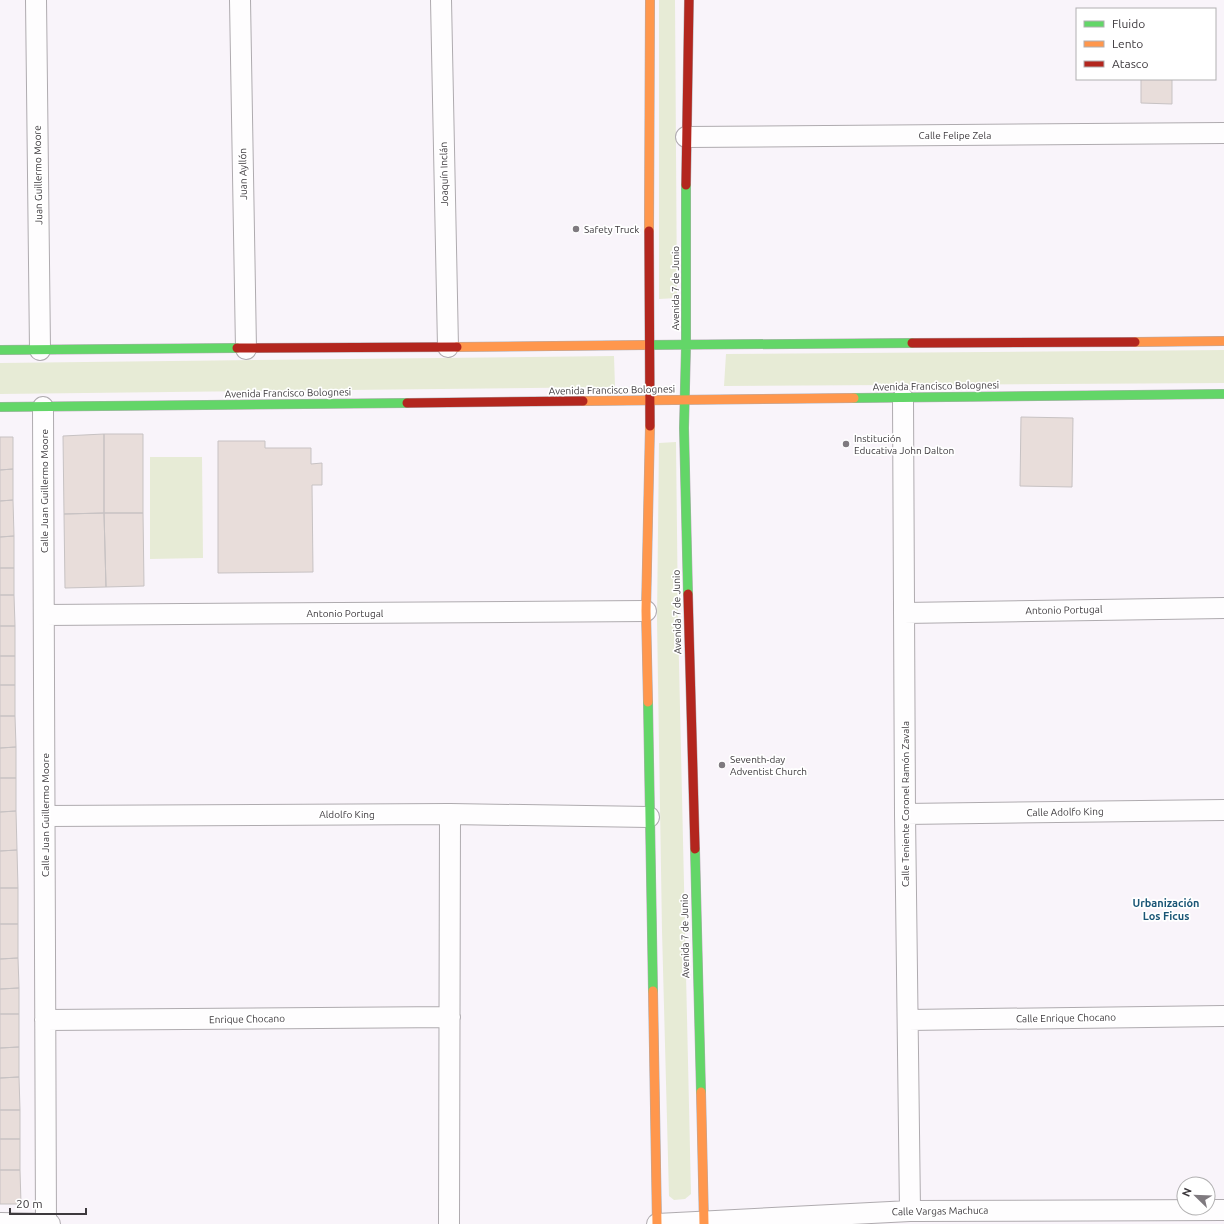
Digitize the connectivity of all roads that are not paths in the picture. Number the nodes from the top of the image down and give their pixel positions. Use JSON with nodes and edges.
{"nodes":[{"id":1,"x":36,"y":0,"type":"edge"},
{"id":2,"x":240,"y":0,"type":"edge"},
{"id":3,"x":441,"y":0,"type":"edge"},
{"id":4,"x":650,"y":0,"type":"edge"},
{"id":5,"x":689,"y":0,"type":"edge"},
{"id":6,"x":1224,"y":134,"type":"edge"},
{"id":7,"x":686,"y":137,"type":"junction"},
{"id":8,"x":1224,"y":341,"type":"edge"},
{"id":9,"x":649,"y":346,"type":"junction"},
{"id":10,"x":686,"y":346,"type":"junction"},
{"id":11,"x":448,"y":348,"type":"junction"},
{"id":12,"x":246,"y":349,"type":"junction"},
{"id":13,"x":0,"y":350,"type":"edge"},
{"id":14,"x":40,"y":350,"type":"junction"},
{"id":15,"x":1224,"y":394,"type":"edge"},
{"id":16,"x":903,"y":398,"type":"junction"},
{"id":17,"x":684,"y":400,"type":"junction"},
{"id":18,"x":650,"y":401,"type":"junction"},
{"id":19,"x":0,"y":407,"type":"edge"},
{"id":20,"x":43,"y":407,"type":"junction"},
{"id":21,"x":1224,"y":608,"type":"edge"},
{"id":22,"x":646,"y":611,"type":"junction"},
{"id":23,"x":904,"y":613,"type":"junction"},
{"id":24,"x":44,"y":615,"type":"junction"},
{"id":25,"x":1224,"y":810,"type":"edge"},
{"id":26,"x":450,"y":814,"type":"junction"},
{"id":27,"x":905,"y":814,"type":"junction"},
{"id":28,"x":45,"y":816,"type":"junction"},
{"id":29,"x":649,"y":817,"type":"junction"},
{"id":30,"x":1224,"y":1016,"type":"edge"},
{"id":31,"x":450,"y":1017,"type":"junction"},
{"id":32,"x":45,"y":1020,"type":"junction"},
{"id":33,"x":908,"y":1020,"type":"junction"},
{"id":34,"x":1224,"y":1210,"type":"edge"},
{"id":35,"x":910,"y":1211,"type":"junction"},
{"id":36,"x":0,"y":1223,"type":"edge"},
{"id":37,"x":704,"y":1223,"type":"edge"},
{"id":38,"x":46,"y":1224,"type":"edge"},
{"id":39,"x":50,"y":1224,"type":"edge"},
{"id":40,"x":449,"y":1224,"type":"edge"},
{"id":41,"x":657,"y":1224,"type":"edge"}],
"edges":[{"from":1,"to":14,"type":"street","name":"Juan Guillermo Moore"},
{"from":2,"to":12,"type":"street","name":"Juan Ayllón"},
{"from":3,"to":11,"type":"street","name":"Joaquín Inclán"},
{"from":4,"to":9,"type":"main road"},
{"from":5,"to":7,"type":"main road","name":"Avenida 7 de Junio"},
{"from":6,"to":7,"type":"street","name":"Calle Felipe Zela"},
{"from":7,"to":10,"type":"main road","name":"Avenida 7 de Junio"},
{"from":8,"to":10,"type":"main road"},
{"from":9,"to":10,"type":"main road"},
{"from":9,"to":11,"type":"main road"},
{"from":9,"to":18,"type":"main road"},
{"from":10,"to":17,"type":"main road","name":"Avenida 7 de Junio"},
{"from":11,"to":12,"type":"main road"},
{"from":12,"to":14,"type":"main road"},
{"from":13,"to":14,"type":"main road"},
{"from":15,"to":16,"type":"main road","name":"Avenida Francisco Bolognesi"},
{"from":16,"to":17,"type":"main road","name":"Avenida Francisco Bolognesi"},
{"from":16,"to":23,"type":"street","name":"Calle Teniente Coronel Ramón Zavala"},
{"from":17,"to":18,"type":"main road","name":"Avenida Francisco Bolognesi"},
{"from":17,"to":37,"type":"main road","name":"Avenida 7 de Junio"},
{"from":18,"to":20,"type":"main road","name":"Avenida Francisco Bolognesi"},
{"from":18,"to":22,"type":"main road"},
{"from":19,"to":20,"type":"main road","name":"Avenida Francisco Bolognesi"},
{"from":20,"to":24,"type":"street","name":"Calle Juan Guillermo Moore"},
{"from":21,"to":23,"type":"street","name":"Antonio Portugal"},
{"from":22,"to":24,"type":"street","name":"Antonio Portugal"},
{"from":22,"to":29,"type":"main road"},
{"from":23,"to":27,"type":"street","name":"Calle Teniente Coronel Ramón Zavala"},
{"from":24,"to":28,"type":"street","name":"Calle Juan Guillermo Moore"},
{"from":25,"to":27,"type":"street","name":"Calle Adolfo King"},
{"from":26,"to":28,"type":"street","name":"Aldolfo King"},
{"from":26,"to":29,"type":"street","name":"Aldolfo King"},
{"from":26,"to":31,"type":"street"},
{"from":27,"to":33,"type":"street","name":"Calle Teniente Coronel Ramón Zavala"},
{"from":28,"to":32,"type":"street","name":"Calle Juan Guillermo Moore"},
{"from":29,"to":41,"type":"main road"},
{"from":30,"to":33,"type":"street","name":"Calle Enrique Chocano"},
{"from":31,"to":32,"type":"street","name":"Enrique Chocano"},
{"from":31,"to":40,"type":"street"},
{"from":32,"to":38,"type":"street","name":"Calle Juan Guillermo Moore"},
{"from":33,"to":35,"type":"street","name":"Calle Teniente Coronel Ramón Zavala"},
{"from":34,"to":35,"type":"street","name":"Calle Vargas Machuca"},
{"from":35,"to":37,"type":"street","name":"Calle Vargas Machuca"},
{"from":36,"to":38,"type":"street"},
{"from":37,"to":41,"type":"street","name":"Calle Vargas Machuca"},
{"from":38,"to":39,"type":"street"}]}
